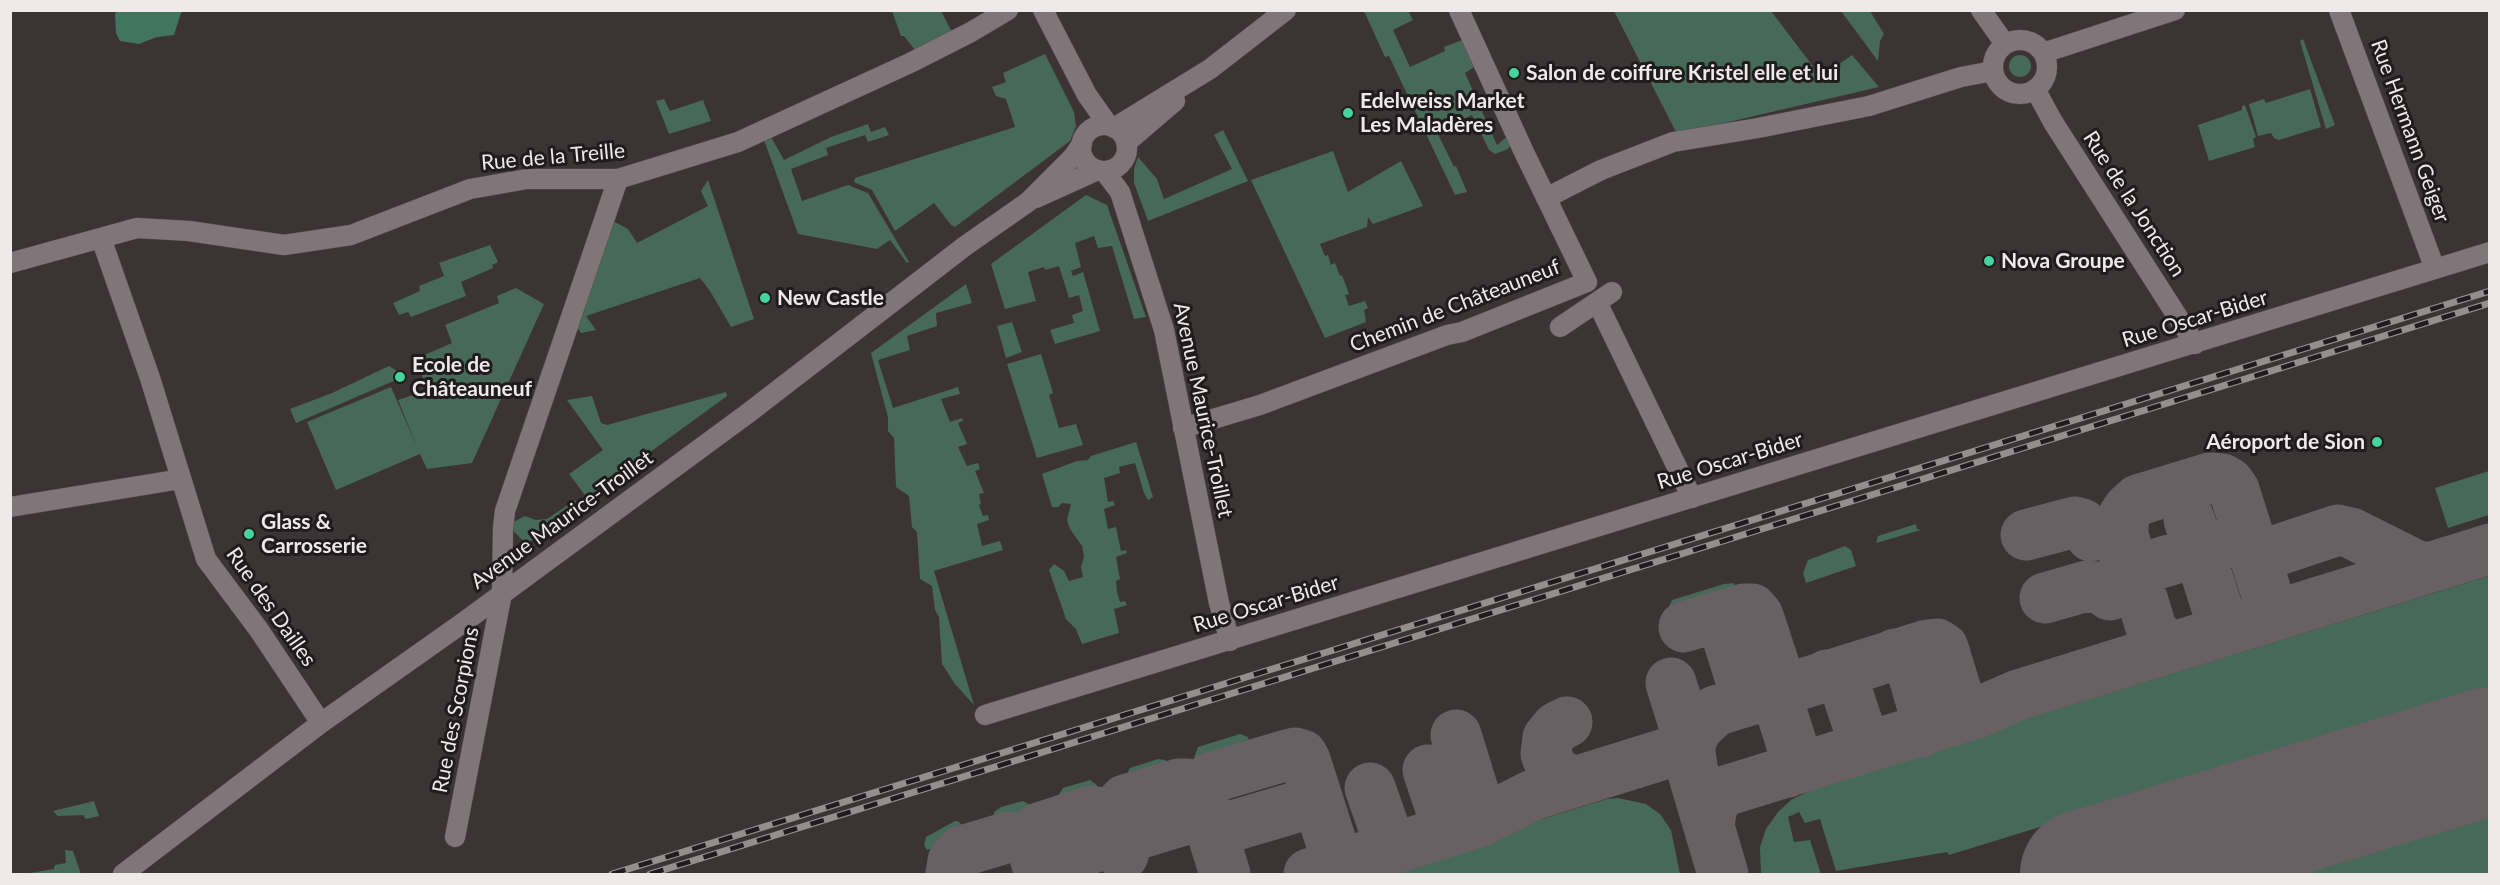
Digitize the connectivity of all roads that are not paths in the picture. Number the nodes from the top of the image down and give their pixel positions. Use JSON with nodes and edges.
{"nodes":[{"id":1,"x":1008,"y":10,"type":"edge"},
{"id":2,"x":1043,"y":10,"type":"edge"},
{"id":3,"x":1286,"y":10,"type":"edge"},
{"id":4,"x":1459,"y":10,"type":"edge"},
{"id":5,"x":1982,"y":10,"type":"edge"},
{"id":6,"x":2175,"y":10,"type":"edge"},
{"id":7,"x":2339,"y":10,"type":"edge"},
{"id":8,"x":2005,"y":44,"type":"junction"},
{"id":9,"x":2043,"y":53,"type":"junction"},
{"id":10,"x":1993,"y":71,"type":"junction"},
{"id":11,"x":2035,"y":89,"type":"junction"},
{"id":12,"x":1087,"y":95,"type":"junction"},
{"id":13,"x":1117,"y":132,"type":"junction"},
{"id":14,"x":1085,"y":139,"type":"junction"},
{"id":15,"x":1122,"y":162,"type":"junction"},
{"id":16,"x":1101,"y":170,"type":"junction"},
{"id":17,"x":618,"y":179,"type":"junction"},
{"id":18,"x":1120,"y":192,"type":"junction"},
{"id":19,"x":1546,"y":198,"type":"junction"},
{"id":20,"x":1028,"y":202,"type":"junction"},
{"id":21,"x":100,"y":238,"type":"junction"},
{"id":22,"x":2490,"y":252,"type":"edge"},
{"id":23,"x":10,"y":263,"type":"edge"},
{"id":24,"x":2435,"y":269,"type":"junction"},
{"id":25,"x":1560,"y":327,"type":"dead end"},
{"id":26,"x":2195,"y":344,"type":"junction"},
{"id":27,"x":1183,"y":428,"type":"junction"},
{"id":28,"x":181,"y":479,"type":"junction"},
{"id":29,"x":1692,"y":498,"type":"junction"},
{"id":30,"x":10,"y":507,"type":"edge"},
{"id":31,"x":502,"y":593,"type":"junction"},
{"id":32,"x":1230,"y":641,"type":"junction"},
{"id":33,"x":985,"y":716,"type":"dead end"},
{"id":34,"x":321,"y":723,"type":"junction"},
{"id":35,"x":455,"y":837,"type":"dead end"},
{"id":36,"x":123,"y":874,"type":"edge"}],
"edges":[{"from":1,"to":17,"type":"street","name":"Rue de la Treille"},
{"from":2,"to":12,"type":"street"},
{"from":3,"to":13,"type":"street"},
{"from":4,"to":19,"type":"street"},
{"from":5,"to":8,"type":"street"},
{"from":6,"to":9,"type":"street"},
{"from":7,"to":24,"type":"street","name":"Rue Hermann Geiger"},
{"from":8,"to":9,"type":"street"},
{"from":8,"to":10,"type":"street"},
{"from":9,"to":11,"type":"street"},
{"from":10,"to":11,"type":"street"},
{"from":10,"to":19,"type":"street"},
{"from":11,"to":26,"type":"street","name":"Rue de la Jonction"},
{"from":12,"to":13,"type":"street"},
{"from":12,"to":14,"type":"street"},
{"from":13,"to":14,"type":"street"},
{"from":13,"to":15,"type":"street"},
{"from":14,"to":16,"type":"street"},
{"from":14,"to":20,"type":"street","name":"Avenue Maurice-Troillet"},
{"from":15,"to":16,"type":"street"},
{"from":15,"to":18,"type":"street","name":"Avenue Maurice-Troillet"},
{"from":16,"to":18,"type":"street","name":"Avenue Maurice-Troillet"},
{"from":16,"to":20,"type":"street","name":"Avenue Maurice-Troillet"},
{"from":17,"to":21,"type":"street","name":"Rue de la Treille"},
{"from":17,"to":31,"type":"street","name":"Rue des Scorpions"},
{"from":18,"to":27,"type":"street","name":"Avenue Maurice-Troillet"},
{"from":19,"to":27,"type":"street","name":"Chemin de Châteauneuf"},
{"from":20,"to":31,"type":"street","name":"Avenue Maurice-Troillet"},
{"from":21,"to":23,"type":"street","name":"Rue de la Treille"},
{"from":21,"to":28,"type":"street","name":"Rue des Dailles"},
{"from":22,"to":24,"type":"street","name":"Rue Oscar-Bider"},
{"from":24,"to":26,"type":"street","name":"Rue Oscar-Bider"},
{"from":25,"to":29,"type":"street"},
{"from":26,"to":29,"type":"street","name":"Rue Oscar-Bider"},
{"from":27,"to":32,"type":"street","name":"Avenue Maurice-Troillet"},
{"from":28,"to":30,"type":"street"},
{"from":28,"to":34,"type":"street","name":"Rue des Dailles"},
{"from":29,"to":32,"type":"street","name":"Rue Oscar-Bider"},
{"from":31,"to":34,"type":"street","name":"Avenue Maurice-Troillet"},
{"from":31,"to":35,"type":"street","name":"Rue des Scorpions"},
{"from":32,"to":33,"type":"street","name":"Rue Oscar-Bider"},
{"from":34,"to":36,"type":"street","name":"Avenue Maurice-Troillet"}]}
